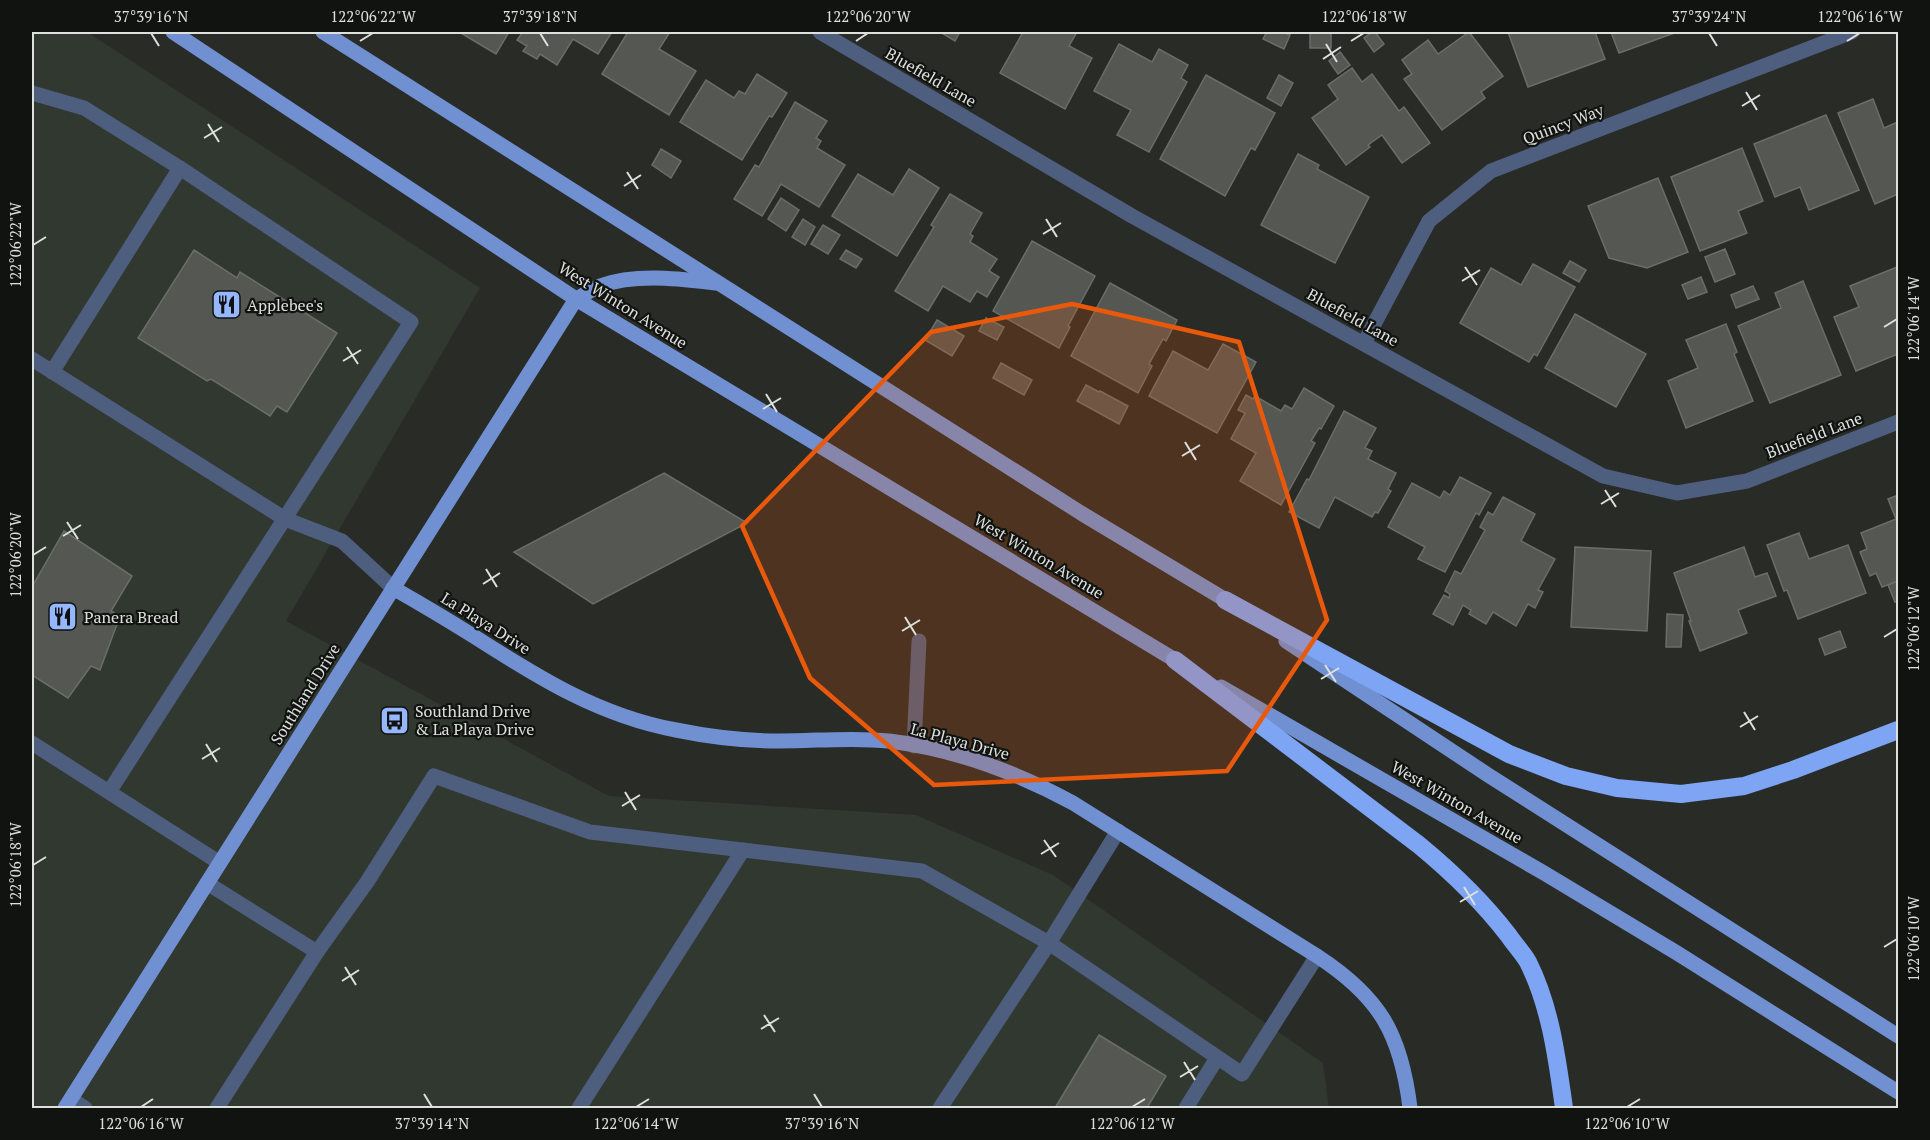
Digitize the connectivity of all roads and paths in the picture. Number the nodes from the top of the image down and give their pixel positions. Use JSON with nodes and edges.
{"nodes":[{"id":1,"x":173,"y":32,"type":"edge"},
{"id":2,"x":323,"y":32,"type":"edge"},
{"id":3,"x":820,"y":32,"type":"edge"},
{"id":4,"x":1852,"y":32,"type":"edge"},
{"id":5,"x":32,"y":93,"type":"edge"},
{"id":6,"x":180,"y":168,"type":"junction"},
{"id":7,"x":722,"y":284,"type":"junction"},
{"id":8,"x":576,"y":299,"type":"junction"},
{"id":9,"x":1364,"y":344,"type":"junction"},
{"id":10,"x":32,"y":359,"type":"edge"},
{"id":11,"x":52,"y":372,"type":"junction"},
{"id":12,"x":1899,"y":422,"type":"edge"},
{"id":13,"x":285,"y":519,"type":"junction"},
{"id":14,"x":393,"y":588,"type":"junction"},
{"id":15,"x":1225,"y":600,"type":"junction"},
{"id":16,"x":919,"y":641,"type":"dead end"},
{"id":17,"x":1174,"y":660,"type":"junction"},
{"id":18,"x":1899,"y":730,"type":"edge"},
{"id":19,"x":32,"y":743,"type":"edge"},
{"id":20,"x":914,"y":746,"type":"junction"},
{"id":21,"x":109,"y":792,"type":"junction"},
{"id":22,"x":1118,"y":831,"type":"junction"},
{"id":23,"x":743,"y":850,"type":"junction"},
{"id":24,"x":220,"y":862,"type":"junction"},
{"id":25,"x":207,"y":883,"type":"junction"},
{"id":26,"x":1049,"y":943,"type":"junction"},
{"id":27,"x":316,"y":952,"type":"junction"},
{"id":28,"x":1317,"y":956,"type":"junction"},
{"id":29,"x":1899,"y":1036,"type":"edge"},
{"id":30,"x":1217,"y":1058,"type":"junction"},
{"id":31,"x":1899,"y":1092,"type":"edge"},
{"id":32,"x":68,"y":1104,"type":"edge"},
{"id":33,"x":85,"y":1108,"type":"edge"},
{"id":34,"x":217,"y":1108,"type":"edge"},
{"id":35,"x":579,"y":1108,"type":"edge"},
{"id":36,"x":940,"y":1108,"type":"edge"},
{"id":37,"x":1186,"y":1108,"type":"edge"},
{"id":38,"x":1410,"y":1108,"type":"edge"},
{"id":39,"x":1564,"y":1108,"type":"edge"}],
"edges":[{"from":1,"to":8,"type":"main road","name":"West Winton Avenue"},
{"from":2,"to":7,"type":"main road"},
{"from":3,"to":9,"type":"street","name":"Bluefield Lane"},
{"from":4,"to":9,"type":"street","name":"Quincy Way"},
{"from":5,"to":6,"type":"street"},
{"from":6,"to":11,"type":"street"},
{"from":6,"to":13,"type":"street"},
{"from":7,"to":8,"type":"main road"},
{"from":7,"to":15,"type":"main road"},
{"from":8,"to":14,"type":"main road","name":"Southland Drive"},
{"from":8,"to":17,"type":"main road","name":"West Winton Avenue"},
{"from":9,"to":12,"type":"street","name":"Bluefield Lane"},
{"from":10,"to":11,"type":"street"},
{"from":11,"to":13,"type":"street"},
{"from":13,"to":14,"type":"street"},
{"from":13,"to":21,"type":"street"},
{"from":14,"to":20,"type":"main road","name":"La Playa Drive"},
{"from":14,"to":24,"type":"main road","name":"Southland Drive"},
{"from":15,"to":18,"type":"highway"},
{"from":15,"to":29,"type":"main road"},
{"from":16,"to":20,"type":"street"},
{"from":17,"to":31,"type":"main road","name":"West Winton Avenue"},
{"from":17,"to":39,"type":"highway"},
{"from":19,"to":21,"type":"street"},
{"from":20,"to":22,"type":"main road","name":"La Playa Drive"},
{"from":21,"to":24,"type":"street"},
{"from":22,"to":26,"type":"street"},
{"from":22,"to":28,"type":"main road","name":"La Playa Drive"},
{"from":23,"to":26,"type":"street"},
{"from":23,"to":27,"type":"street"},
{"from":23,"to":35,"type":"street"},
{"from":24,"to":25,"type":"main road","name":"Southland Drive"},
{"from":25,"to":27,"type":"street"},
{"from":25,"to":32,"type":"main road","name":"Southland Drive"},
{"from":26,"to":30,"type":"street"},
{"from":26,"to":36,"type":"street"},
{"from":27,"to":34,"type":"street"},
{"from":28,"to":30,"type":"street"},
{"from":28,"to":38,"type":"main road","name":"La Playa Drive"},
{"from":30,"to":37,"type":"street"},
{"from":32,"to":33,"type":"street"}]}
